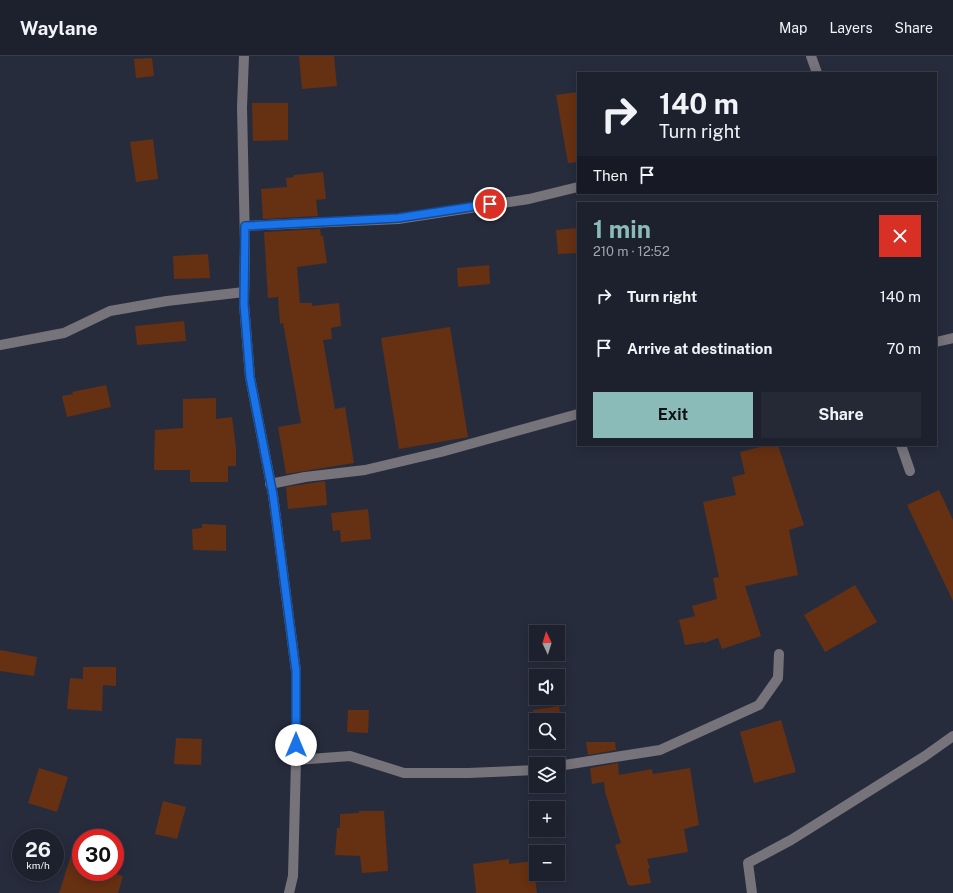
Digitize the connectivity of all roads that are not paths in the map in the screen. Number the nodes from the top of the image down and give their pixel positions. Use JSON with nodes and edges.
{"nodes":[{"id":1,"x":244,"y":56,"type":"edge"},
{"id":2,"x":811,"y":56,"type":"edge"},
{"id":3,"x":817,"y":72,"type":"edge"},
{"id":4,"x":577,"y":186,"type":"edge"},
{"id":5,"x":245,"y":226,"type":"junction"},
{"id":6,"x":244,"y":292,"type":"junction"},
{"id":7,"x":953,"y":338,"type":"edge"},
{"id":8,"x":937,"y":342,"type":"edge"},
{"id":9,"x":0,"y":345,"type":"edge"},
{"id":10,"x":577,"y":414,"type":"edge"},
{"id":11,"x":901,"y":446,"type":"edge"},
{"id":12,"x":910,"y":471,"type":"dead end"},
{"id":13,"x":270,"y":484,"type":"junction"},
{"id":14,"x":779,"y":654,"type":"dead end"},
{"id":15,"x":953,"y":736,"type":"edge"},
{"id":16,"x":296,"y":760,"type":"junction"},
{"id":17,"x":565,"y":765,"type":"edge"},
{"id":18,"x":529,"y":770,"type":"edge"},
{"id":19,"x":289,"y":893,"type":"edge"},
{"id":20,"x":752,"y":893,"type":"edge"}],
"edges":[{"from":1,"to":5,"type":"street"},
{"from":2,"to":3,"type":"street"},
{"from":4,"to":5,"type":"street"},
{"from":5,"to":6,"type":"street"},
{"from":6,"to":9,"type":"street"},
{"from":6,"to":13,"type":"street"},
{"from":7,"to":8,"type":"street"},
{"from":10,"to":13,"type":"street"},
{"from":11,"to":12,"type":"street"},
{"from":13,"to":16,"type":"street"},
{"from":14,"to":17,"type":"street"},
{"from":15,"to":20,"type":"street"},
{"from":16,"to":18,"type":"street"},
{"from":16,"to":19,"type":"street"}]}
